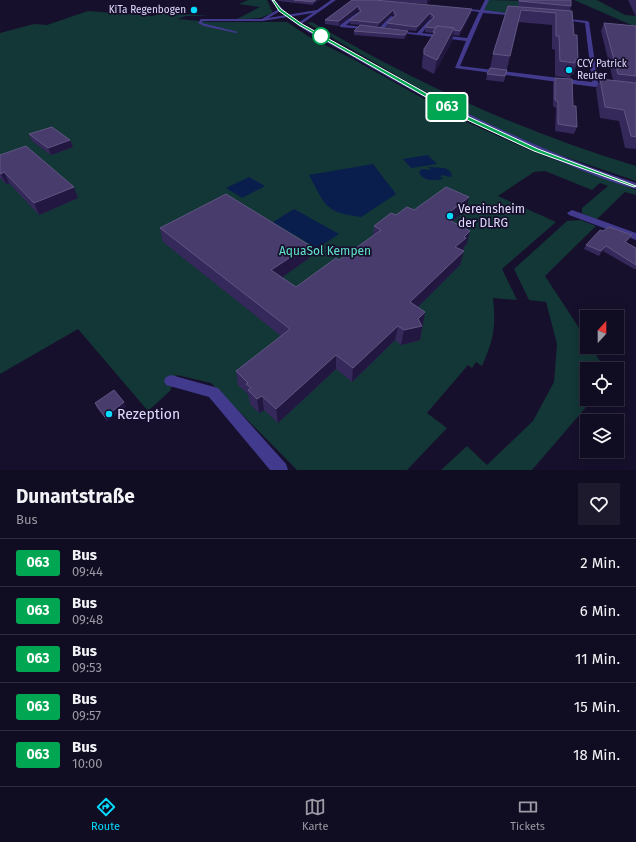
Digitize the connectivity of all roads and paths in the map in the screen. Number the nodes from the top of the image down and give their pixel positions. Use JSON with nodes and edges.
{"nodes":[{"id":1,"x":273,"y":0,"type":"edge"},
{"id":2,"x":334,"y":0,"type":"edge"},
{"id":3,"x":486,"y":0,"type":"edge"},
{"id":4,"x":452,"y":9,"type":"edge"},
{"id":5,"x":280,"y":10,"type":"junction"},
{"id":6,"x":318,"y":11,"type":"junction"},
{"id":7,"x":481,"y":12,"type":"junction"},
{"id":8,"x":358,"y":13,"type":"edge"},
{"id":9,"x":288,"y":16,"type":"junction"},
{"id":10,"x":524,"y":16,"type":"edge"},
{"id":11,"x":393,"y":17,"type":"edge"},
{"id":12,"x":553,"y":18,"type":"edge"},
{"id":13,"x":202,"y":20,"type":"joint"},
{"id":14,"x":262,"y":20,"type":"junction"},
{"id":15,"x":430,"y":20,"type":"edge"},
{"id":16,"x":300,"y":24,"type":"junction"},
{"id":17,"x":380,"y":30,"type":"junction"},
{"id":18,"x":236,"y":32,"type":"dead end"},
{"id":19,"x":419,"y":34,"type":"junction"},
{"id":20,"x":468,"y":40,"type":"junction"},
{"id":21,"x":595,"y":84,"type":"junction"},
{"id":22,"x":609,"y":86,"type":"edge"},
{"id":23,"x":636,"y":186,"type":"edge"},
{"id":24,"x":572,"y":213,"type":"dead end"},
{"id":25,"x":636,"y":237,"type":"edge"},
{"id":26,"x":171,"y":381,"type":"dead end"},
{"id":27,"x":280,"y":470,"type":"edge"}],
"edges":[{"from":1,"to":5,"type":"street"},
{"from":2,"to":6,"type":"street"},
{"from":3,"to":7,"type":"street"},
{"from":4,"to":7,"type":"street"},
{"from":5,"to":9,"type":"street"},
{"from":5,"to":14,"type":"lane"},
{"from":6,"to":9,"type":"street"},
{"from":6,"to":16,"type":"street"},
{"from":7,"to":10,"type":"street"},
{"from":7,"to":20,"type":"street"},
{"from":8,"to":17,"type":"street"},
{"from":9,"to":14,"type":"street"},
{"from":9,"to":16,"type":"street"},
{"from":11,"to":17,"type":"street"},
{"from":12,"to":21,"type":"street"},
{"from":13,"to":14,"type":"street"},
{"from":13,"to":18,"type":"lane"},
{"from":15,"to":19,"type":"street"},
{"from":16,"to":23,"type":"street"},
{"from":17,"to":19,"type":"street"},
{"from":19,"to":20,"type":"street"},
{"from":20,"to":21,"type":"street"},
{"from":21,"to":22,"type":"street"},
{"from":24,"to":25,"type":"street"},
{"from":26,"to":27,"type":"street"}]}
